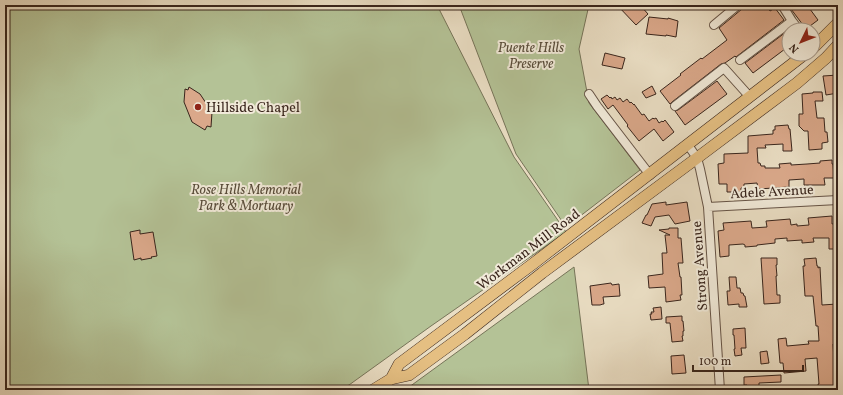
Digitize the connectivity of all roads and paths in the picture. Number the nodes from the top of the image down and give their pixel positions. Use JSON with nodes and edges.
{"nodes":[{"id":1,"x":738,"y":5,"type":"edge"},
{"id":2,"x":782,"y":5,"type":"edge"},
{"id":3,"x":792,"y":21,"type":"joint"},
{"id":4,"x":838,"y":23,"type":"edge"},
{"id":5,"x":714,"y":25,"type":"dead end"},
{"id":6,"x":821,"y":40,"type":"edge"},
{"id":7,"x":838,"y":45,"type":"edge"},
{"id":8,"x":740,"y":60,"type":"dead end"},
{"id":9,"x":795,"y":62,"type":"edge"},
{"id":10,"x":588,"y":94,"type":"dead end"},
{"id":11,"x":750,"y":97,"type":"junction"},
{"id":12,"x":675,"y":106,"type":"dead end"},
{"id":13,"x":688,"y":145,"type":"junction"},
{"id":14,"x":697,"y":158,"type":"junction"},
{"id":15,"x":650,"y":175,"type":"junction"},
{"id":16,"x":838,"y":200,"type":"edge"},
{"id":17,"x":708,"y":207,"type":"junction"},
{"id":18,"x":391,"y":379,"type":"junction"},
{"id":19,"x":373,"y":390,"type":"edge"},
{"id":20,"x":720,"y":390,"type":"edge"}],
"edges":[{"from":1,"to":5,"type":"street"},
{"from":2,"to":3,"type":"street"},
{"from":3,"to":8,"type":"street"},
{"from":4,"to":6,"type":"main road"},
{"from":7,"to":14,"type":"main road","name":"Workman Mill Road"},
{"from":9,"to":11,"type":"main road","name":"Workman Mill Road"},
{"from":10,"to":15,"type":"street"},
{"from":11,"to":12,"type":"street"},
{"from":11,"to":13,"type":"main road","name":"Workman Mill Road"},
{"from":13,"to":14,"type":"street","name":"Strong Avenue"},
{"from":13,"to":15,"type":"main road","name":"Workman Mill Road"},
{"from":14,"to":17,"type":"street","name":"Strong Avenue"},
{"from":14,"to":18,"type":"main road","name":"Workman Mill Road"},
{"from":15,"to":18,"type":"main road","name":"Workman Mill Road"},
{"from":16,"to":17,"type":"street","name":"Adele Avenue"},
{"from":17,"to":20,"type":"street","name":"Strong Avenue"},
{"from":18,"to":19,"type":"main road","name":"Workman Mill Road"}]}
